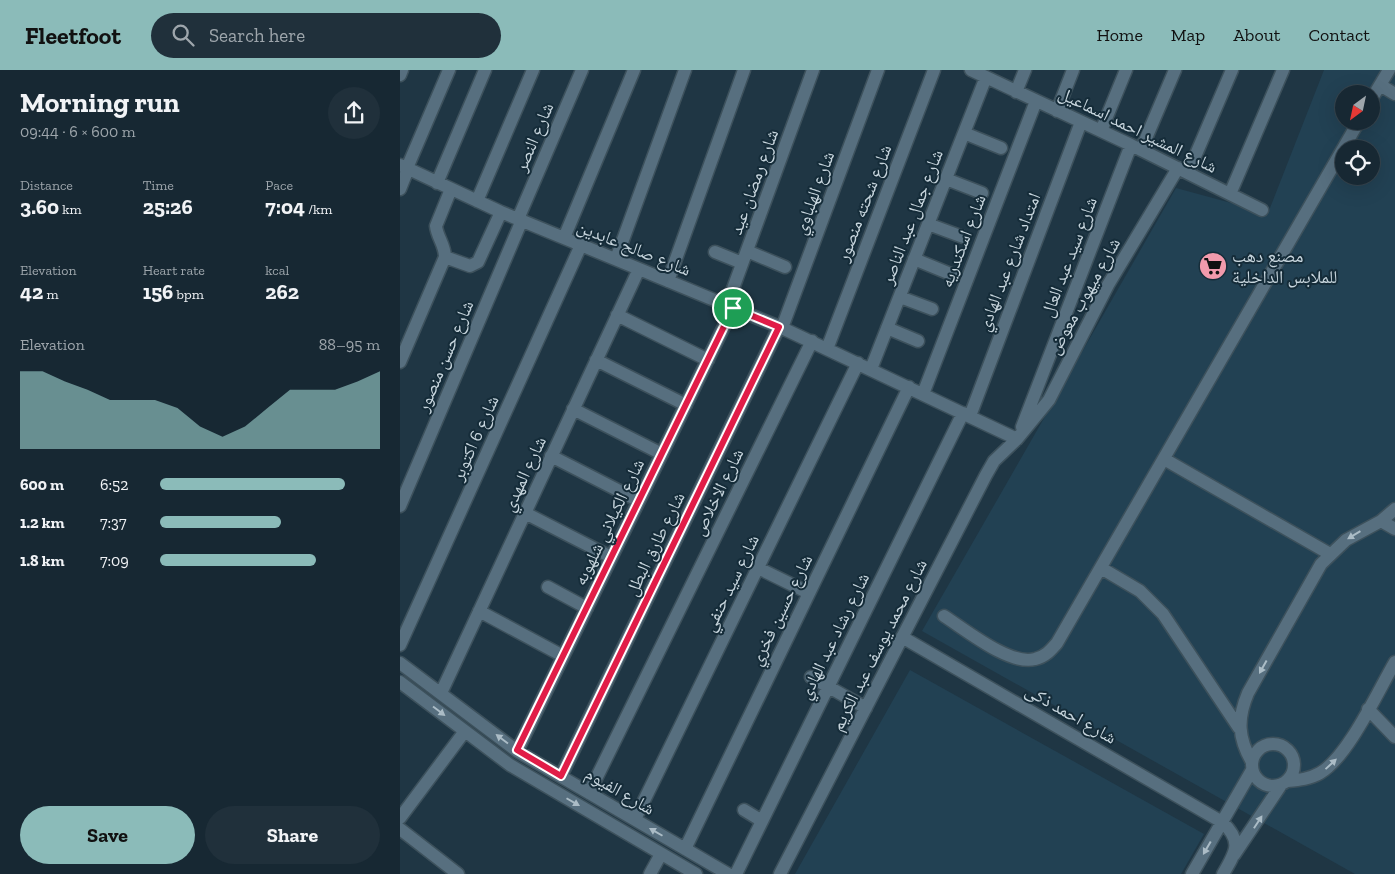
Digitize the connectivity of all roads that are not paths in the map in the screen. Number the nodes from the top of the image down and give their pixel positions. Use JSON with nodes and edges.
{"nodes":[{"id":1,"x":402,"y":70,"type":"edge"},
{"id":2,"x":449,"y":70,"type":"edge"},
{"id":3,"x":485,"y":70,"type":"edge"},
{"id":4,"x":533,"y":70,"type":"edge"},
{"id":5,"x":582,"y":70,"type":"edge"},
{"id":6,"x":634,"y":70,"type":"edge"},
{"id":7,"x":686,"y":70,"type":"edge"},
{"id":8,"x":744,"y":70,"type":"edge"},
{"id":9,"x":813,"y":70,"type":"edge"},
{"id":10,"x":878,"y":70,"type":"edge"},
{"id":11,"x":934,"y":70,"type":"edge"},
{"id":12,"x":972,"y":70,"type":"edge"},
{"id":13,"x":1025,"y":70,"type":"edge"},
{"id":14,"x":1073,"y":70,"type":"edge"},
{"id":15,"x":1126,"y":70,"type":"edge"},
{"id":16,"x":1175,"y":70,"type":"edge"},
{"id":17,"x":1232,"y":70,"type":"edge"},
{"id":18,"x":1283,"y":70,"type":"edge"},
{"id":19,"x":1389,"y":70,"type":"edge"},
{"id":20,"x":400,"y":75,"type":"edge"},
{"id":21,"x":986,"y":77,"type":"junction"},
{"id":22,"x":1380,"y":85,"type":"joint"},
{"id":23,"x":1016,"y":92,"type":"junction"},
{"id":24,"x":1395,"y":94,"type":"edge"},
{"id":25,"x":1036,"y":101,"type":"junction"},
{"id":26,"x":1057,"y":110,"type":"junction"},
{"id":27,"x":1080,"y":122,"type":"junction"},
{"id":28,"x":1354,"y":130,"type":"edge"},
{"id":29,"x":1101,"y":131,"type":"junction"},
{"id":30,"x":964,"y":133,"type":"junction"},
{"id":31,"x":1136,"y":147,"type":"junction"},
{"id":32,"x":1001,"y":148,"type":"dead end"},
{"id":33,"x":405,"y":167,"type":"edge"},
{"id":34,"x":1183,"y":171,"type":"junction"},
{"id":35,"x":946,"y":179,"type":"junction"},
{"id":36,"x":437,"y":183,"type":"junction"},
{"id":37,"x":400,"y":189,"type":"edge"},
{"id":38,"x":451,"y":189,"type":"junction"},
{"id":39,"x":982,"y":193,"type":"dead end"},
{"id":40,"x":1230,"y":194,"type":"junction"},
{"id":41,"x":477,"y":201,"type":"junction"},
{"id":42,"x":1262,"y":210,"type":"dead end"},
{"id":43,"x":501,"y":212,"type":"junction"},
{"id":44,"x":520,"y":219,"type":"junction"},
{"id":45,"x":928,"y":224,"type":"junction"},
{"id":46,"x":963,"y":237,"type":"dead end"},
{"id":47,"x":564,"y":238,"type":"junction"},
{"id":48,"x":581,"y":245,"type":"junction"},
{"id":49,"x":715,"y":252,"type":"dead end"},
{"id":50,"x":445,"y":257,"type":"junction"},
{"id":51,"x":745,"y":257,"type":"junction"},
{"id":52,"x":616,"y":259,"type":"junction"},
{"id":53,"x":914,"y":260,"type":"junction"},
{"id":54,"x":785,"y":266,"type":"dead end"},
{"id":55,"x":639,"y":268,"type":"junction"},
{"id":56,"x":953,"y":275,"type":"dead end"},
{"id":57,"x":668,"y":281,"type":"junction"},
{"id":58,"x":900,"y":296,"type":"junction"},
{"id":59,"x":730,"y":307,"type":"junction"},
{"id":60,"x":932,"y":309,"type":"dead end"},
{"id":61,"x":617,"y":315,"type":"junction"},
{"id":62,"x":781,"y":327,"type":"junction"},
{"id":63,"x":887,"y":328,"type":"junction"},
{"id":64,"x":918,"y":340,"type":"dead end"},
{"id":65,"x":812,"y":342,"type":"junction"},
{"id":66,"x":827,"y":348,"type":"junction"},
{"id":67,"x":596,"y":360,"type":"junction"},
{"id":68,"x":708,"y":360,"type":"junction"},
{"id":69,"x":400,"y":362,"type":"edge"},
{"id":70,"x":858,"y":363,"type":"junction"},
{"id":71,"x":871,"y":369,"type":"junction"},
{"id":72,"x":909,"y":387,"type":"junction"},
{"id":73,"x":923,"y":394,"type":"junction"},
{"id":74,"x":686,"y":405,"type":"junction"},
{"id":75,"x":573,"y":409,"type":"junction"},
{"id":76,"x":966,"y":414,"type":"junction"},
{"id":77,"x":1018,"y":438,"type":"junction"},
{"id":78,"x":662,"y":454,"type":"junction"},
{"id":79,"x":551,"y":456,"type":"junction"},
{"id":80,"x":1164,"y":459,"type":"junction"},
{"id":81,"x":639,"y":501,"type":"junction"},
{"id":82,"x":400,"y":506,"type":"edge"},
{"id":83,"x":1395,"y":509,"type":"edge"},
{"id":84,"x":525,"y":513,"type":"junction"},
{"id":85,"x":1381,"y":521,"type":"junction"},
{"id":86,"x":1395,"y":529,"type":"edge"},
{"id":87,"x":1330,"y":554,"type":"junction"},
{"id":88,"x":611,"y":557,"type":"junction"},
{"id":89,"x":758,"y":568,"type":"junction"},
{"id":90,"x":1101,"y":568,"type":"junction"},
{"id":91,"x":548,"y":588,"type":"dead end"},
{"id":92,"x":809,"y":593,"type":"junction"},
{"id":93,"x":587,"y":608,"type":"junction"},
{"id":94,"x":479,"y":611,"type":"junction"},
{"id":95,"x":944,"y":616,"type":"dead end"},
{"id":96,"x":902,"y":637,"type":"junction"},
{"id":97,"x":400,"y":645,"type":"edge"},
{"id":98,"x":563,"y":656,"type":"junction"},
{"id":99,"x":1395,"y":662,"type":"edge"},
{"id":100,"x":400,"y":663,"type":"edge"},
{"id":101,"x":812,"y":677,"type":"dead end"},
{"id":102,"x":400,"y":682,"type":"edge"},
{"id":103,"x":828,"y":687,"type":"junction"},
{"id":104,"x":441,"y":693,"type":"junction"},
{"id":105,"x":866,"y":708,"type":"junction"},
{"id":106,"x":1368,"y":709,"type":"junction"},
{"id":107,"x":1239,"y":728,"type":"junction"},
{"id":108,"x":465,"y":731,"type":"junction"},
{"id":109,"x":1395,"y":737,"type":"edge"},
{"id":110,"x":517,"y":750,"type":"junction"},
{"id":111,"x":1252,"y":766,"type":"junction"},
{"id":112,"x":561,"y":776,"type":"junction"},
{"id":113,"x":1284,"y":783,"type":"junction"},
{"id":114,"x":589,"y":793,"type":"junction"},
{"id":115,"x":744,"y":810,"type":"dead end"},
{"id":116,"x":400,"y":818,"type":"edge"},
{"id":117,"x":634,"y":819,"type":"junction"},
{"id":118,"x":762,"y":821,"type":"junction"},
{"id":119,"x":1222,"y":822,"type":"junction"},
{"id":120,"x":400,"y":829,"type":"edge"},
{"id":121,"x":685,"y":849,"type":"junction"},
{"id":122,"x":661,"y":854,"type":"junction"},
{"id":123,"x":1233,"y":857,"type":"junction"},
{"id":124,"x":458,"y":874,"type":"edge"},
{"id":125,"x":650,"y":874,"type":"edge"},
{"id":126,"x":696,"y":874,"type":"edge"},
{"id":127,"x":728,"y":874,"type":"edge"},
{"id":128,"x":736,"y":874,"type":"edge"},
{"id":129,"x":780,"y":874,"type":"edge"},
{"id":130,"x":1192,"y":874,"type":"edge"},
{"id":131,"x":1223,"y":874,"type":"edge"}],
"edges":[{"from":1,"to":20,"type":"street"},
{"from":2,"to":33,"type":"street"},
{"from":3,"to":36,"type":"street"},
{"from":4,"to":41,"type":"street"},
{"from":5,"to":44,"type":"street","name":"شارع النصر"},
{"from":6,"to":47,"type":"street"},
{"from":7,"to":52,"type":"street"},
{"from":8,"to":57,"type":"street"},
{"from":9,"to":51,"type":"street","name":"شارع رمضان عيد"},
{"from":10,"to":62,"type":"street","name":"شارع الهلباوي"},
{"from":11,"to":66,"type":"street","name":"شارع شحته منصور"},
{"from":12,"to":21,"type":"street","name":"شارع المشير احمد اسماعيل"},
{"from":13,"to":23,"type":"street"},
{"from":14,"to":26,"type":"street"},
{"from":15,"to":29,"type":"street"},
{"from":16,"to":31,"type":"street","name":"شارع سيد عبد العال"},
{"from":17,"to":34,"type":"street","name":"شارع ميهوب معوض"},
{"from":18,"to":40,"type":"street"},
{"from":19,"to":22,"type":"street"},
{"from":21,"to":23,"type":"street","name":"شارع المشير احمد اسماعيل"},
{"from":21,"to":30,"type":"street","name":"شارع جمال عبد الناصر"},
{"from":22,"to":24,"type":"street"},
{"from":23,"to":25,"type":"street","name":"شارع المشير احمد اسماعيل"},
{"from":25,"to":26,"type":"street","name":"شارع المشير احمد اسماعيل"},
{"from":25,"to":73,"type":"street","name":"شارع اسكندريه"},
{"from":26,"to":27,"type":"street","name":"شارع المشير احمد اسماعيل"},
{"from":27,"to":29,"type":"street","name":"شارع المشير احمد اسماعيل"},
{"from":27,"to":76,"type":"street","name":"امتداد شارع عبد الهادي"},
{"from":28,"to":80,"type":"street"},
{"from":29,"to":31,"type":"street","name":"شارع المشير احمد اسماعيل"},
{"from":30,"to":32,"type":"street"},
{"from":30,"to":35,"type":"street","name":"شارع جمال عبد الناصر"},
{"from":31,"to":34,"type":"street","name":"شارع المشير احمد اسماعيل"},
{"from":31,"to":77,"type":"street","name":"شارع سيد عبد العال"},
{"from":33,"to":36,"type":"street","name":"شارع صالح عابدين"},
{"from":33,"to":37,"type":"street"},
{"from":34,"to":40,"type":"street","name":"شارع المشير احمد اسماعيل"},
{"from":34,"to":77,"type":"street","name":"شارع ميهوب معوض"},
{"from":35,"to":39,"type":"street"},
{"from":35,"to":45,"type":"street","name":"شارع جمال عبد الناصر"},
{"from":36,"to":38,"type":"street","name":"شارع صالح عابدين"},
{"from":38,"to":41,"type":"street","name":"شارع صالح عابدين"},
{"from":38,"to":50,"type":"street"},
{"from":40,"to":42,"type":"street","name":"شارع المشير احمد اسماعيل"},
{"from":41,"to":43,"type":"street","name":"شارع صالح عابدين"},
{"from":43,"to":44,"type":"street","name":"شارع صالح عابدين"},
{"from":43,"to":50,"type":"street"},
{"from":44,"to":47,"type":"street","name":"شارع صالح عابدين"},
{"from":44,"to":82,"type":"street","name":"شارع حسن منصور"},
{"from":45,"to":46,"type":"street"},
{"from":45,"to":53,"type":"street","name":"شارع جمال عبد الناصر"},
{"from":47,"to":48,"type":"street","name":"شارع صالح عابدين"},
{"from":48,"to":52,"type":"street","name":"شارع صالح عابدين"},
{"from":48,"to":97,"type":"street","name":"شارع 6 اكتوبر"},
{"from":49,"to":51,"type":"street"},
{"from":50,"to":69,"type":"street"},
{"from":51,"to":54,"type":"street"},
{"from":51,"to":59,"type":"street","name":"شارع رمضان عيد"},
{"from":52,"to":55,"type":"street","name":"شارع صالح عابدين"},
{"from":53,"to":56,"type":"street"},
{"from":53,"to":58,"type":"street","name":"شارع جمال عبد الناصر"},
{"from":55,"to":57,"type":"street","name":"شارع صالح عابدين"},
{"from":55,"to":61,"type":"street","name":"شارع المهدي"},
{"from":57,"to":59,"type":"street","name":"شارع صالح عابدين"},
{"from":58,"to":60,"type":"street"},
{"from":58,"to":63,"type":"street","name":"شارع جمال عبد الناصر"},
{"from":59,"to":62,"type":"street","name":"شارع صالح عابدين"},
{"from":59,"to":68,"type":"street","name":"شارع الكيلاني شلهوبه"},
{"from":61,"to":67,"type":"street","name":"شارع المهدي"},
{"from":61,"to":68,"type":"street"},
{"from":62,"to":65,"type":"street","name":"شارع صالح عابدين"},
{"from":62,"to":112,"type":"street","name":"شارع طارق البطل"},
{"from":63,"to":64,"type":"street"},
{"from":63,"to":71,"type":"street","name":"شارع جمال عبد الناصر"},
{"from":65,"to":66,"type":"street","name":"شارع صالح عابدين"},
{"from":65,"to":114,"type":"street","name":"شارع الاخلاص"},
{"from":66,"to":70,"type":"street","name":"شارع صالح عابدين"},
{"from":67,"to":74,"type":"street"},
{"from":67,"to":75,"type":"street","name":"شارع المهدي"},
{"from":68,"to":74,"type":"street","name":"شارع الكيلاني شلهوبه"},
{"from":70,"to":71,"type":"street","name":"شارع صالح عابدين"},
{"from":70,"to":89,"type":"street","name":"شارع سيد حنفي"},
{"from":71,"to":72,"type":"street","name":"شارع صالح عابدين"},
{"from":72,"to":73,"type":"street","name":"شارع صالح عابدين"},
{"from":72,"to":92,"type":"street","name":"شارع حسين فخري"},
{"from":73,"to":76,"type":"street","name":"شارع صالح عابدين"},
{"from":74,"to":78,"type":"street","name":"شارع الكيلاني شلهوبه"},
{"from":75,"to":78,"type":"street"},
{"from":75,"to":79,"type":"street","name":"شارع المهدي"},
{"from":76,"to":77,"type":"street","name":"شارع صالح عابدين"},
{"from":76,"to":103,"type":"street","name":"شارع رشاد عبد الهادي"},
{"from":77,"to":96,"type":"street","name":"شارع محمد يوسف عبد الكريم"},
{"from":78,"to":81,"type":"street","name":"شارع الكيلاني شلهوبه"},
{"from":79,"to":81,"type":"street"},
{"from":79,"to":84,"type":"street","name":"شارع المهدي"},
{"from":80,"to":87,"type":"street"},
{"from":80,"to":90,"type":"street"},
{"from":81,"to":88,"type":"street","name":"شارع الكيلاني شلهوبه"},
{"from":83,"to":85,"type":"street"},
{"from":84,"to":88,"type":"street"},
{"from":84,"to":94,"type":"street","name":"شارع المهدي"},
{"from":85,"to":86,"type":"street"},
{"from":85,"to":87,"type":"street","one_way":true},
{"from":87,"to":107,"type":"street","one_way":true},
{"from":88,"to":93,"type":"street","name":"شارع الكيلاني شلهوبه"},
{"from":89,"to":92,"type":"street"},
{"from":89,"to":117,"type":"street","name":"شارع سيد حنفي"},
{"from":90,"to":95,"type":"street"},
{"from":90,"to":107,"type":"street"},
{"from":91,"to":93,"type":"street"},
{"from":92,"to":121,"type":"street","name":"شارع حسين فخري"},
{"from":93,"to":98,"type":"street","name":"شارع الكيلاني شلهوبه"},
{"from":94,"to":98,"type":"street"},
{"from":94,"to":104,"type":"street","name":"شارع المهدي"},
{"from":96,"to":105,"type":"street","name":"شارع محمد يوسف عبد الكريم"},
{"from":96,"to":119,"type":"street","name":"شارع احمد ذكى"},
{"from":98,"to":110,"type":"street","name":"شارع الكيلاني شلهوبه"},
{"from":99,"to":106,"type":"street"},
{"from":100,"to":104,"type":"street","name":"شارع الفيوم"},
{"from":101,"to":103,"type":"street"},
{"from":102,"to":108,"type":"street","name":"شارع الفيوم","one_way":true},
{"from":103,"to":105,"type":"street"},
{"from":103,"to":118,"type":"street","name":"شارع رشاد عبد الهادي"},
{"from":110,"to":104,"type":"street","name":"شارع الفيوم","one_way":true},
{"from":105,"to":129,"type":"street","name":"شارع محمد يوسف عبد الكريم"},
{"from":106,"to":109,"type":"street"},
{"from":113,"to":106,"type":"street","one_way":true},
{"from":107,"to":111,"type":"street"},
{"from":108,"to":116,"type":"street"},
{"from":108,"to":122,"type":"street","name":"شارع الفيوم","one_way":true},
{"from":110,"to":112,"type":"street","name":"شارع الفيوم"},
{"from":111,"to":113,"type":"street"},
{"from":111,"to":113,"type":"street"},
{"from":111,"to":119,"type":"street"},
{"from":112,"to":114,"type":"street","name":"شارع الفيوم"},
{"from":123,"to":113,"type":"street","one_way":true},
{"from":114,"to":117,"type":"street","name":"شارع الفيوم"},
{"from":115,"to":118,"type":"street"},
{"from":121,"to":117,"type":"street","name":"شارع الفيوم","one_way":true},
{"from":118,"to":128,"type":"street","name":"شارع رشاد عبد الهادي"},
{"from":119,"to":123,"type":"street","name":"شارع احمد ذكى"},
{"from":119,"to":130,"type":"street","one_way":true},
{"from":120,"to":124,"type":"street"},
{"from":121,"to":127,"type":"street","name":"شارع الفيوم"},
{"from":122,"to":125,"type":"street"},
{"from":122,"to":126,"type":"street","name":"شارع الفيوم"},
{"from":123,"to":131,"type":"street"}]}
